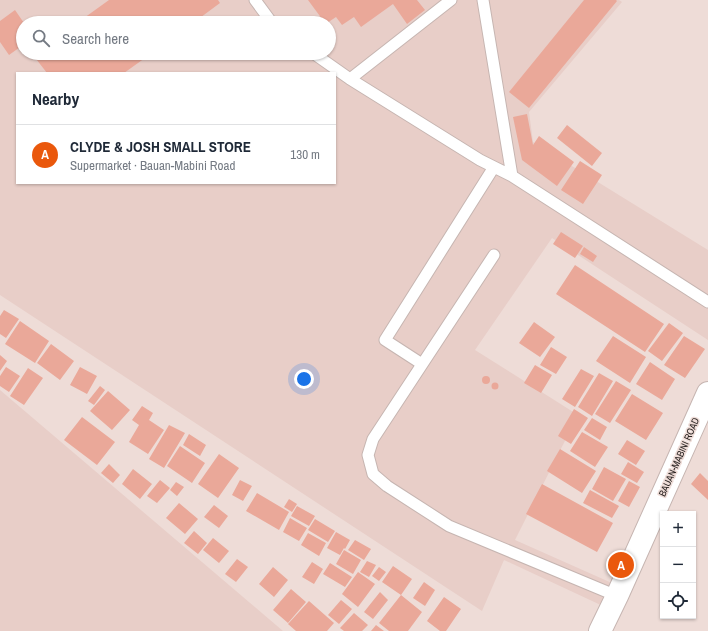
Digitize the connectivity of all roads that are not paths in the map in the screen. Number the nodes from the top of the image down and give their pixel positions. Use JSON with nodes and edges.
{"nodes":[{"id":1,"x":255,"y":0,"type":"edge"},
{"id":2,"x":451,"y":0,"type":"edge"},
{"id":3,"x":483,"y":0,"type":"edge"},
{"id":4,"x":267,"y":16,"type":"edge"},
{"id":5,"x":323,"y":60,"type":"edge"},
{"id":6,"x":350,"y":79,"type":"junction"},
{"id":7,"x":494,"y":167,"type":"junction"},
{"id":8,"x":512,"y":176,"type":"junction"},
{"id":9,"x":494,"y":255,"type":"dead end"},
{"id":10,"x":708,"y":302,"type":"edge"},
{"id":11,"x":422,"y":364,"type":"junction"},
{"id":12,"x":708,"y":393,"type":"edge"},
{"id":13,"x":617,"y":596,"type":"junction"},
{"id":14,"x":600,"y":631,"type":"edge"}],
"edges":[{"from":1,"to":4,"type":"lane"},
{"from":2,"to":6,"type":"lane"},
{"from":3,"to":8,"type":"lane"},
{"from":5,"to":6,"type":"lane"},
{"from":6,"to":7,"type":"lane"},
{"from":7,"to":8,"type":"lane"},
{"from":7,"to":11,"type":"lane"},
{"from":8,"to":10,"type":"lane"},
{"from":9,"to":11,"type":"lane"},
{"from":11,"to":13,"type":"lane"},
{"from":12,"to":13,"type":"main road","name":"BAUAN-MABINI ROAD"},
{"from":13,"to":14,"type":"main road","name":"BAUAN-MABINI ROAD"}]}
